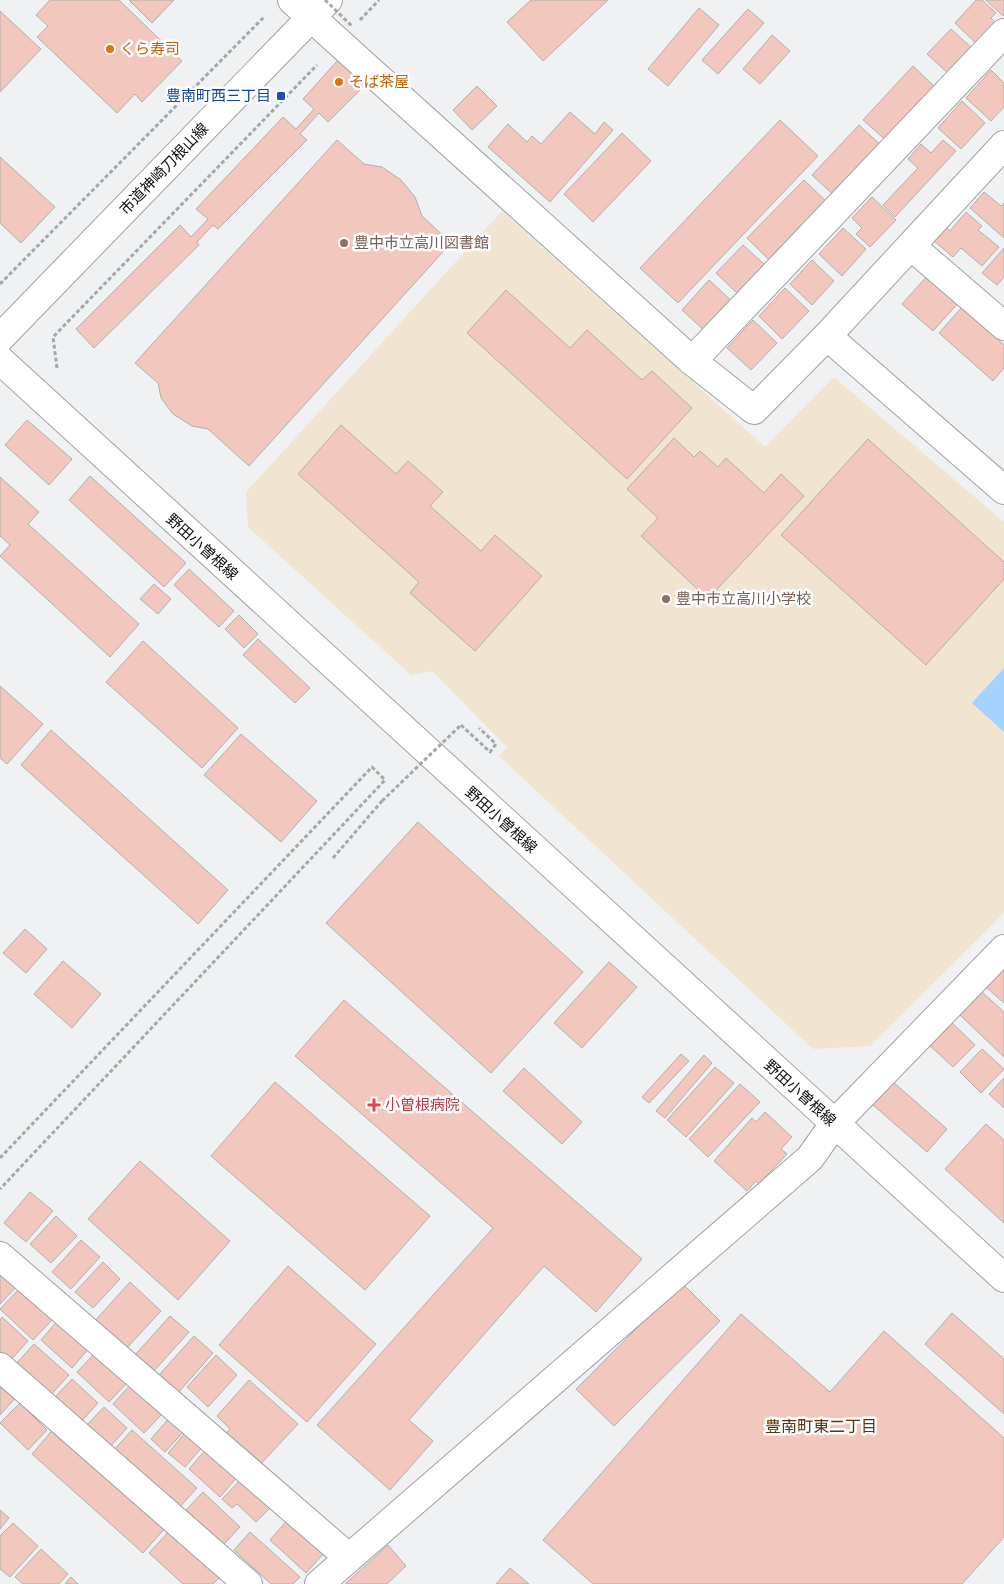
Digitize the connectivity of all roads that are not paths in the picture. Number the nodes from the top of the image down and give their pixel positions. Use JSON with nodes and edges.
{"nodes":[{"id":1,"x":314,"y":4,"type":"edge"},
{"id":2,"x":1004,"y":33,"type":"edge"},
{"id":3,"x":1002,"y":151,"type":"edge"},
{"id":4,"x":911,"y":246,"type":"junction"},
{"id":5,"x":1004,"y":326,"type":"edge"},
{"id":6,"x":827,"y":336,"type":"junction"},
{"id":7,"x":0,"y":338,"type":"edge"},
{"id":8,"x":0,"y":360,"type":"edge"},
{"id":9,"x":692,"y":361,"type":"junction"},
{"id":10,"x":1004,"y":490,"type":"edge"},
{"id":11,"x":1004,"y":949,"type":"edge"},
{"id":12,"x":834,"y":1124,"type":"junction"},
{"id":13,"x":0,"y":1256,"type":"edge"},
{"id":14,"x":1004,"y":1278,"type":"edge"},
{"id":15,"x":0,"y":1367,"type":"edge"},
{"id":16,"x":348,"y":1558,"type":"junction"},
{"id":17,"x":248,"y":1584,"type":"edge"},
{"id":18,"x":319,"y":1584,"type":"edge"}],
"edges":[{"from":1,"to":7,"type":"street","name":"市道神崎刀根山線"},
{"from":1,"to":9,"type":"street"},
{"from":2,"to":9,"type":"street"},
{"from":3,"to":4,"type":"street"},
{"from":4,"to":5,"type":"street"},
{"from":4,"to":6,"type":"street"},
{"from":6,"to":9,"type":"street"},
{"from":6,"to":10,"type":"street"},
{"from":8,"to":12,"type":"street","name":"野田小曽根線"},
{"from":11,"to":12,"type":"street"},
{"from":12,"to":14,"type":"street","name":"野田小曽根線"},
{"from":12,"to":16,"type":"street"},
{"from":13,"to":16,"type":"street"},
{"from":15,"to":17,"type":"street"},
{"from":16,"to":18,"type":"street"}]}
